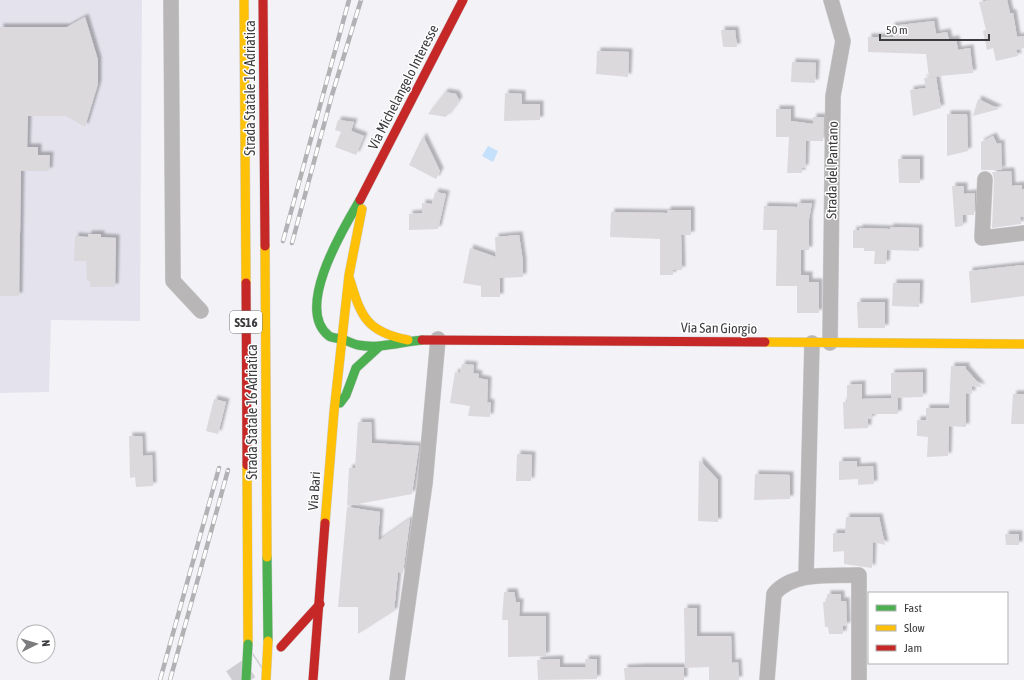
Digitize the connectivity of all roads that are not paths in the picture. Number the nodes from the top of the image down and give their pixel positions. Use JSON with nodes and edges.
{"nodes":[{"id":1,"x":171,"y":0,"type":"edge"},
{"id":2,"x":244,"y":0,"type":"edge"},
{"id":3,"x":263,"y":0,"type":"edge"},
{"id":4,"x":464,"y":0,"type":"edge"},
{"id":5,"x":831,"y":0,"type":"edge"},
{"id":6,"x":985,"y":179,"type":"dead end"},
{"id":7,"x":368,"y":187,"type":"junction"},
{"id":8,"x":1024,"y":233,"type":"edge"},
{"id":9,"x":349,"y":275,"type":"junction"},
{"id":10,"x":201,"y":312,"type":"dead end"},
{"id":11,"x":376,"y":329,"type":"junction"},
{"id":12,"x":364,"y":331,"type":"dead end"},
{"id":13,"x":352,"y":334,"type":"dead end"},
{"id":14,"x":342,"y":339,"type":"junction"},
{"id":15,"x":438,"y":339,"type":"junction"},
{"id":16,"x":413,"y":341,"type":"junction"},
{"id":17,"x":812,"y":343,"type":"junction"},
{"id":18,"x":830,"y":343,"type":"junction"},
{"id":19,"x":1024,"y":344,"type":"edge"},
{"id":20,"x":380,"y":346,"type":"junction"},
{"id":21,"x":334,"y":412,"type":"junction"},
{"id":22,"x":806,"y":577,"type":"junction"},
{"id":23,"x":320,"y":604,"type":"junction"},
{"id":24,"x":295,"y":646,"type":"dead end"},
{"id":25,"x":246,"y":680,"type":"edge"},
{"id":26,"x":266,"y":680,"type":"edge"},
{"id":27,"x":313,"y":680,"type":"edge"},
{"id":28,"x":397,"y":680,"type":"edge"},
{"id":29,"x":767,"y":680,"type":"edge"},
{"id":30,"x":859,"y":680,"type":"edge"}],
"edges":[{"from":1,"to":10,"type":"street"},
{"from":2,"to":25,"type":"main road","name":"Strada Statale 16 Adriatica","number":"SS16","bridge":true},
{"from":3,"to":26,"type":"main road","name":"Strada Statale 16 Adriatica","number":"SS16","bridge":true},
{"from":4,"to":7,"type":"main road","name":"Via Michelangelo Interesse"},
{"from":5,"to":18,"type":"street","name":"Strada del Pantano"},
{"from":6,"to":8,"type":"street"},
{"from":7,"to":9,"type":"main road","name":"Via Michelangelo Interesse"},
{"from":7,"to":14,"type":"main road","name":"Via Michelangelo Interesse"},
{"from":9,"to":11,"type":"main road","name":"Via San Giorgio"},
{"from":9,"to":14,"type":"main road","name":"Via Michelangelo Interesse"},
{"from":11,"to":12,"type":"main road"},
{"from":11,"to":16,"type":"main road","name":"Via San Giorgio"},
{"from":13,"to":14,"type":"main road"},
{"from":14,"to":20,"type":"main road","name":"Via San Giorgio"},
{"from":14,"to":21,"type":"main road","name":"Via Bari"},
{"from":15,"to":16,"type":"main road","name":"Via San Giorgio"},
{"from":15,"to":17,"type":"main road","name":"Via San Giorgio"},
{"from":15,"to":28,"type":"street"},
{"from":16,"to":20,"type":"main road","name":"Via San Giorgio"},
{"from":17,"to":18,"type":"main road","name":"Via San Giorgio"},
{"from":17,"to":22,"type":"street"},
{"from":18,"to":19,"type":"main road","name":"Via San Giorgio"},
{"from":20,"to":21,"type":"main road"},
{"from":21,"to":23,"type":"main road","name":"Via Bari"},
{"from":22,"to":29,"type":"street"},
{"from":22,"to":30,"type":"street"},
{"from":23,"to":24,"type":"main road"},
{"from":23,"to":27,"type":"main road","name":"Via Bari"}]}
